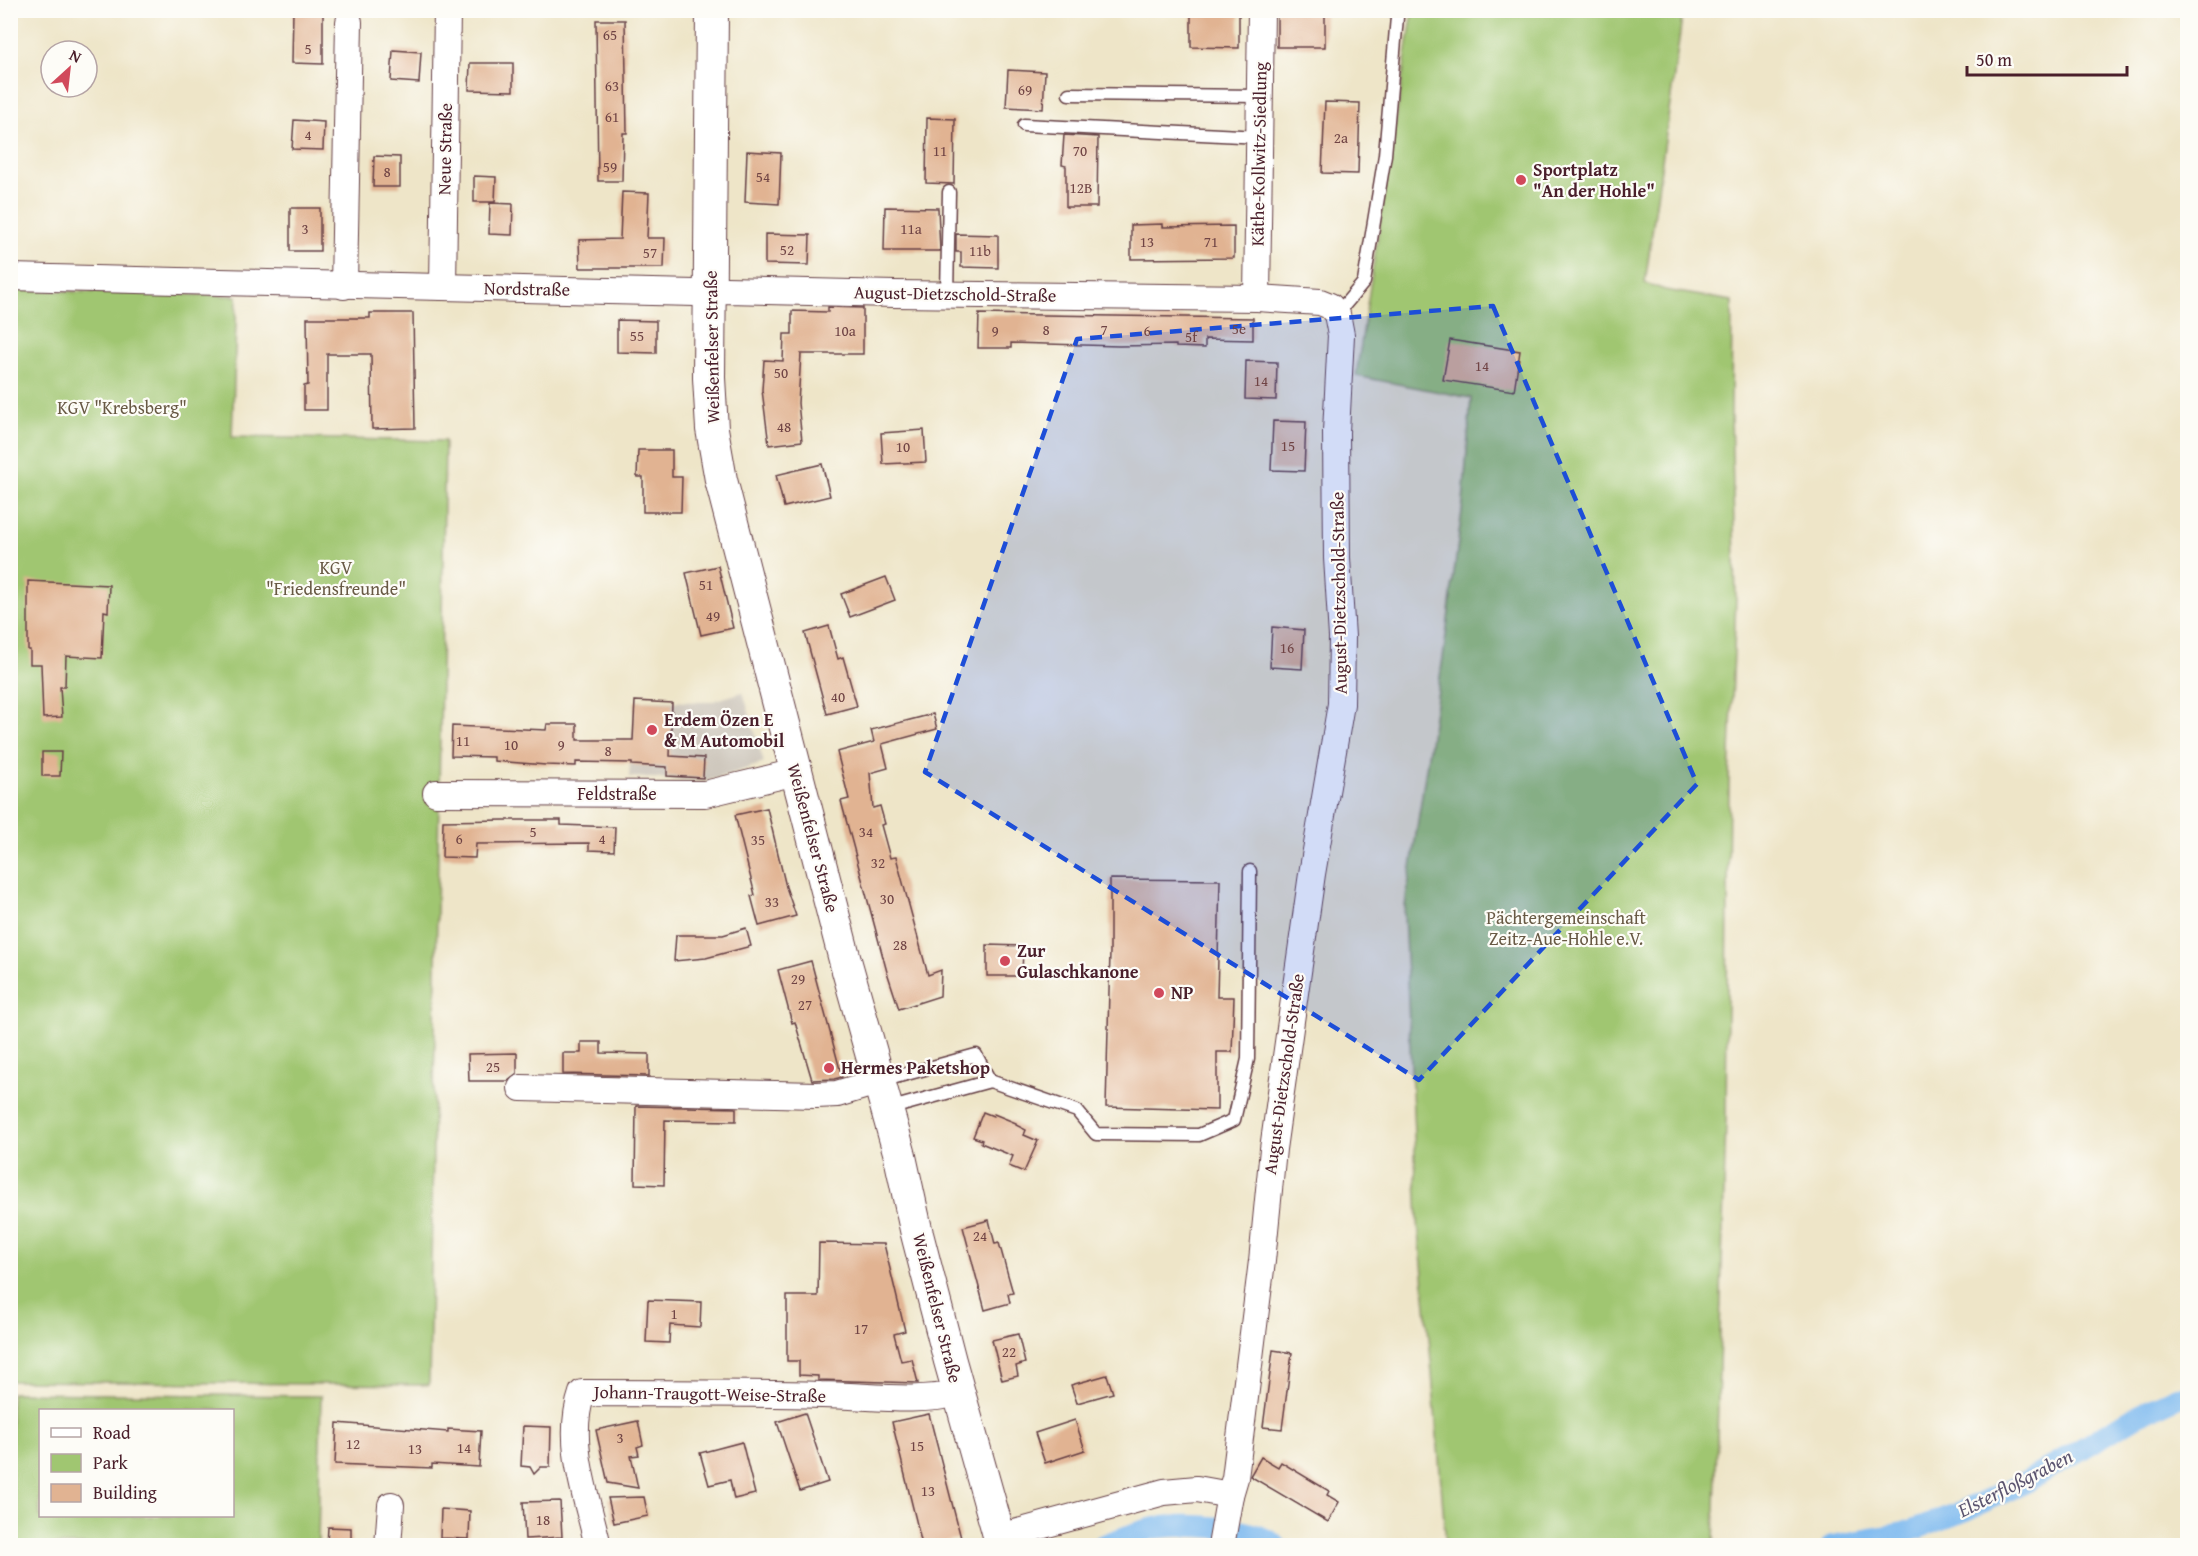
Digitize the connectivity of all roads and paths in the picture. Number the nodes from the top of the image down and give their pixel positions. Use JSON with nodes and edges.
{"nodes":[{"id":1,"x":447,"y":10,"type":"edge"},
{"id":2,"x":712,"y":10,"type":"edge"},
{"id":3,"x":1261,"y":10,"type":"edge"},
{"id":4,"x":1396,"y":17,"type":"dead end"},
{"id":5,"x":349,"y":22,"type":"dead end"},
{"id":6,"x":1069,"y":94,"type":"dead end"},
{"id":7,"x":1259,"y":96,"type":"junction"},
{"id":8,"x":1024,"y":125,"type":"dead end"},
{"id":9,"x":1260,"y":137,"type":"junction"},
{"id":10,"x":950,"y":192,"type":"dead end"},
{"id":11,"x":10,"y":277,"type":"edge"},
{"id":12,"x":344,"y":286,"type":"junction"},
{"id":13,"x":443,"y":287,"type":"junction"},
{"id":14,"x":710,"y":291,"type":"junction"},
{"id":15,"x":947,"y":295,"type":"junction"},
{"id":16,"x":1257,"y":298,"type":"junction"},
{"id":17,"x":1337,"y":314,"type":"junction"},
{"id":18,"x":796,"y":772,"type":"junction"},
{"id":19,"x":436,"y":793,"type":"dead end"},
{"id":20,"x":1250,"y":871,"type":"dead end"},
{"id":21,"x":990,"y":1082,"type":"junction"},
{"id":22,"x":521,"y":1088,"type":"dead end"},
{"id":23,"x":883,"y":1095,"type":"junction"},
{"id":24,"x":958,"y":1393,"type":"junction"},
{"id":25,"x":391,"y":1505,"type":"dead end"},
{"id":26,"x":1225,"y":1522,"type":"edge"},
{"id":27,"x":1001,"y":1541,"type":"edge"},
{"id":28,"x":388,"y":1545,"type":"edge"},
{"id":29,"x":598,"y":1545,"type":"edge"}],
"edges":[{"from":1,"to":13,"type":"street","name":"Neue Straße"},
{"from":2,"to":14,"type":"street","name":"Weißenfelser Straße"},
{"from":3,"to":7,"type":"street","name":"Käthe-Kollwitz-Siedlung"},
{"from":4,"to":17,"type":"lane"},
{"from":5,"to":12,"type":"street"},
{"from":6,"to":7,"type":"lane"},
{"from":7,"to":9,"type":"street","name":"Käthe-Kollwitz-Siedlung"},
{"from":8,"to":9,"type":"lane"},
{"from":9,"to":16,"type":"street","name":"Käthe-Kollwitz-Siedlung"},
{"from":10,"to":15,"type":"lane"},
{"from":11,"to":12,"type":"street","name":"Nordstraße"},
{"from":12,"to":13,"type":"street","name":"Nordstraße"},
{"from":13,"to":14,"type":"street","name":"Nordstraße"},
{"from":14,"to":15,"type":"street","name":"August-Dietzschold-Straße"},
{"from":14,"to":18,"type":"street","name":"Weißenfelser Straße"},
{"from":15,"to":16,"type":"street","name":"August-Dietzschold-Straße"},
{"from":16,"to":17,"type":"street","name":"August-Dietzschold-Straße"},
{"from":17,"to":26,"type":"street","name":"August-Dietzschold-Straße"},
{"from":18,"to":19,"type":"street","name":"Feldstraße"},
{"from":18,"to":23,"type":"street","name":"Weißenfelser Straße"},
{"from":20,"to":21,"type":"lane"},
{"from":21,"to":23,"type":"lane"},
{"from":21,"to":23,"type":"lane"},
{"from":22,"to":23,"type":"street"},
{"from":23,"to":24,"type":"street","name":"Weißenfelser Straße"},
{"from":24,"to":27,"type":"street","name":"Weißenfelser Straße"},
{"from":24,"to":29,"type":"street","name":"Johann-Traugott-Weise-Straße"},
{"from":25,"to":28,"type":"street"},
{"from":26,"to":27,"type":"street"}]}
